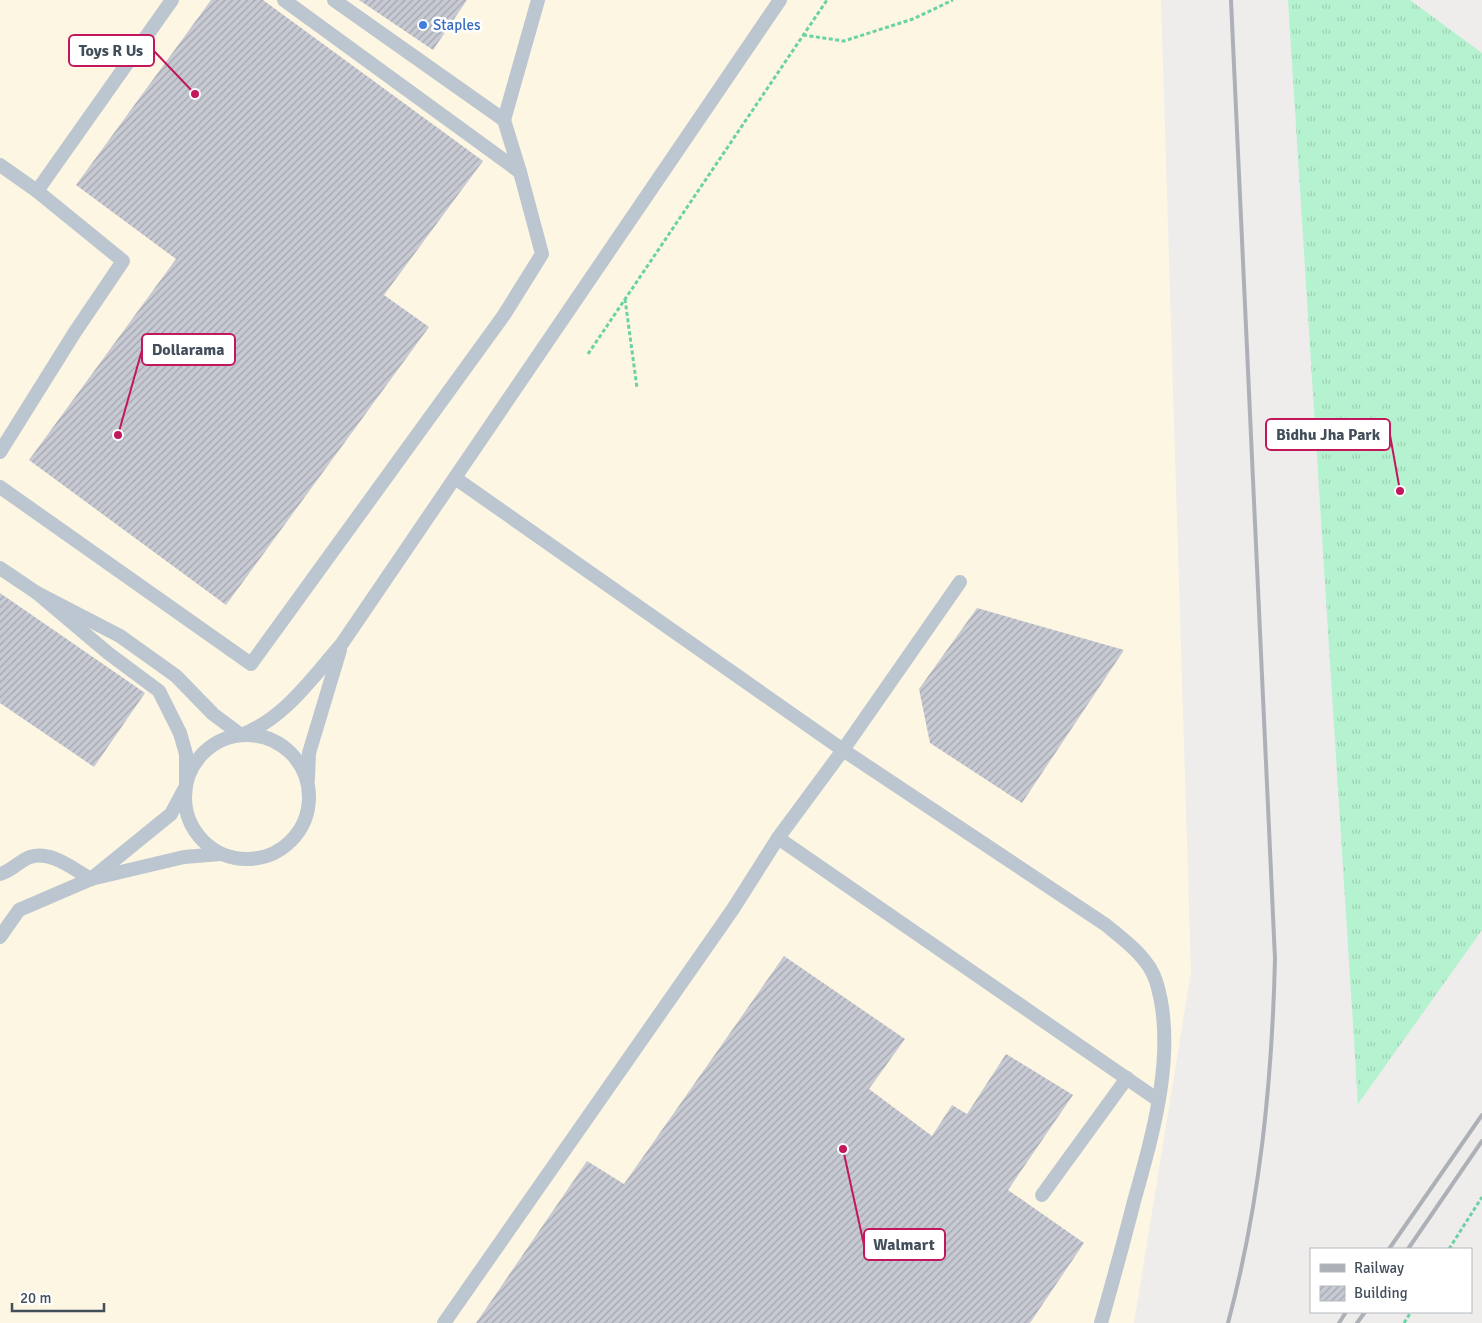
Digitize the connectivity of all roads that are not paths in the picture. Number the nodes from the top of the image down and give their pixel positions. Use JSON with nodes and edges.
{"nodes":[{"id":1,"x":172,"y":0,"type":"edge"},
{"id":2,"x":284,"y":0,"type":"edge"},
{"id":3,"x":334,"y":0,"type":"edge"},
{"id":4,"x":538,"y":0,"type":"edge"},
{"id":5,"x":780,"y":0,"type":"edge"},
{"id":6,"x":504,"y":120,"type":"junction"},
{"id":7,"x":0,"y":165,"type":"edge"},
{"id":8,"x":520,"y":172,"type":"junction"},
{"id":9,"x":37,"y":191,"type":"junction"},
{"id":10,"x":0,"y":452,"type":"edge"},
{"id":11,"x":455,"y":478,"type":"junction"},
{"id":12,"x":0,"y":487,"type":"edge"},
{"id":13,"x":0,"y":568,"type":"edge"},
{"id":14,"x":960,"y":582,"type":"dead end"},
{"id":15,"x":36,"y":593,"type":"junction"},
{"id":16,"x":341,"y":645,"type":"junction"},
{"id":17,"x":241,"y":736,"type":"junction"},
{"id":18,"x":843,"y":750,"type":"junction"},
{"id":19,"x":308,"y":782,"type":"junction"},
{"id":20,"x":186,"y":786,"type":"junction"},
{"id":21,"x":778,"y":838,"type":"junction"},
{"id":22,"x":223,"y":854,"type":"junction"},
{"id":23,"x":0,"y":874,"type":"edge"},
{"id":24,"x":91,"y":878,"type":"junction"},
{"id":25,"x":0,"y":937,"type":"edge"},
{"id":26,"x":1127,"y":1078,"type":"junction"},
{"id":27,"x":1158,"y":1100,"type":"junction"},
{"id":28,"x":1042,"y":1195,"type":"dead end"},
{"id":29,"x":444,"y":1323,"type":"edge"},
{"id":30,"x":1102,"y":1323,"type":"edge"}],
"edges":[{"from":1,"to":9,"type":"lane"},
{"from":2,"to":8,"type":"lane"},
{"from":3,"to":6,"type":"lane"},
{"from":4,"to":6,"type":"lane"},
{"from":5,"to":11,"type":"lane"},
{"from":6,"to":8,"type":"lane"},
{"from":7,"to":9,"type":"lane"},
{"from":8,"to":12,"type":"lane"},
{"from":9,"to":10,"type":"lane"},
{"from":11,"to":16,"type":"lane"},
{"from":11,"to":18,"type":"lane"},
{"from":13,"to":15,"type":"lane"},
{"from":14,"to":18,"type":"lane"},
{"from":15,"to":17,"type":"lane"},
{"from":15,"to":20,"type":"lane"},
{"from":16,"to":17,"type":"lane"},
{"from":16,"to":19,"type":"lane"},
{"from":17,"to":19,"type":"lane"},
{"from":17,"to":20,"type":"lane"},
{"from":18,"to":21,"type":"lane"},
{"from":18,"to":27,"type":"lane"},
{"from":19,"to":22,"type":"lane"},
{"from":20,"to":22,"type":"lane"},
{"from":20,"to":24,"type":"lane"},
{"from":21,"to":26,"type":"lane"},
{"from":21,"to":29,"type":"lane"},
{"from":22,"to":24,"type":"lane"},
{"from":23,"to":24,"type":"lane"},
{"from":24,"to":25,"type":"lane"},
{"from":26,"to":27,"type":"lane"},
{"from":26,"to":28,"type":"lane"},
{"from":27,"to":30,"type":"lane"}]}
